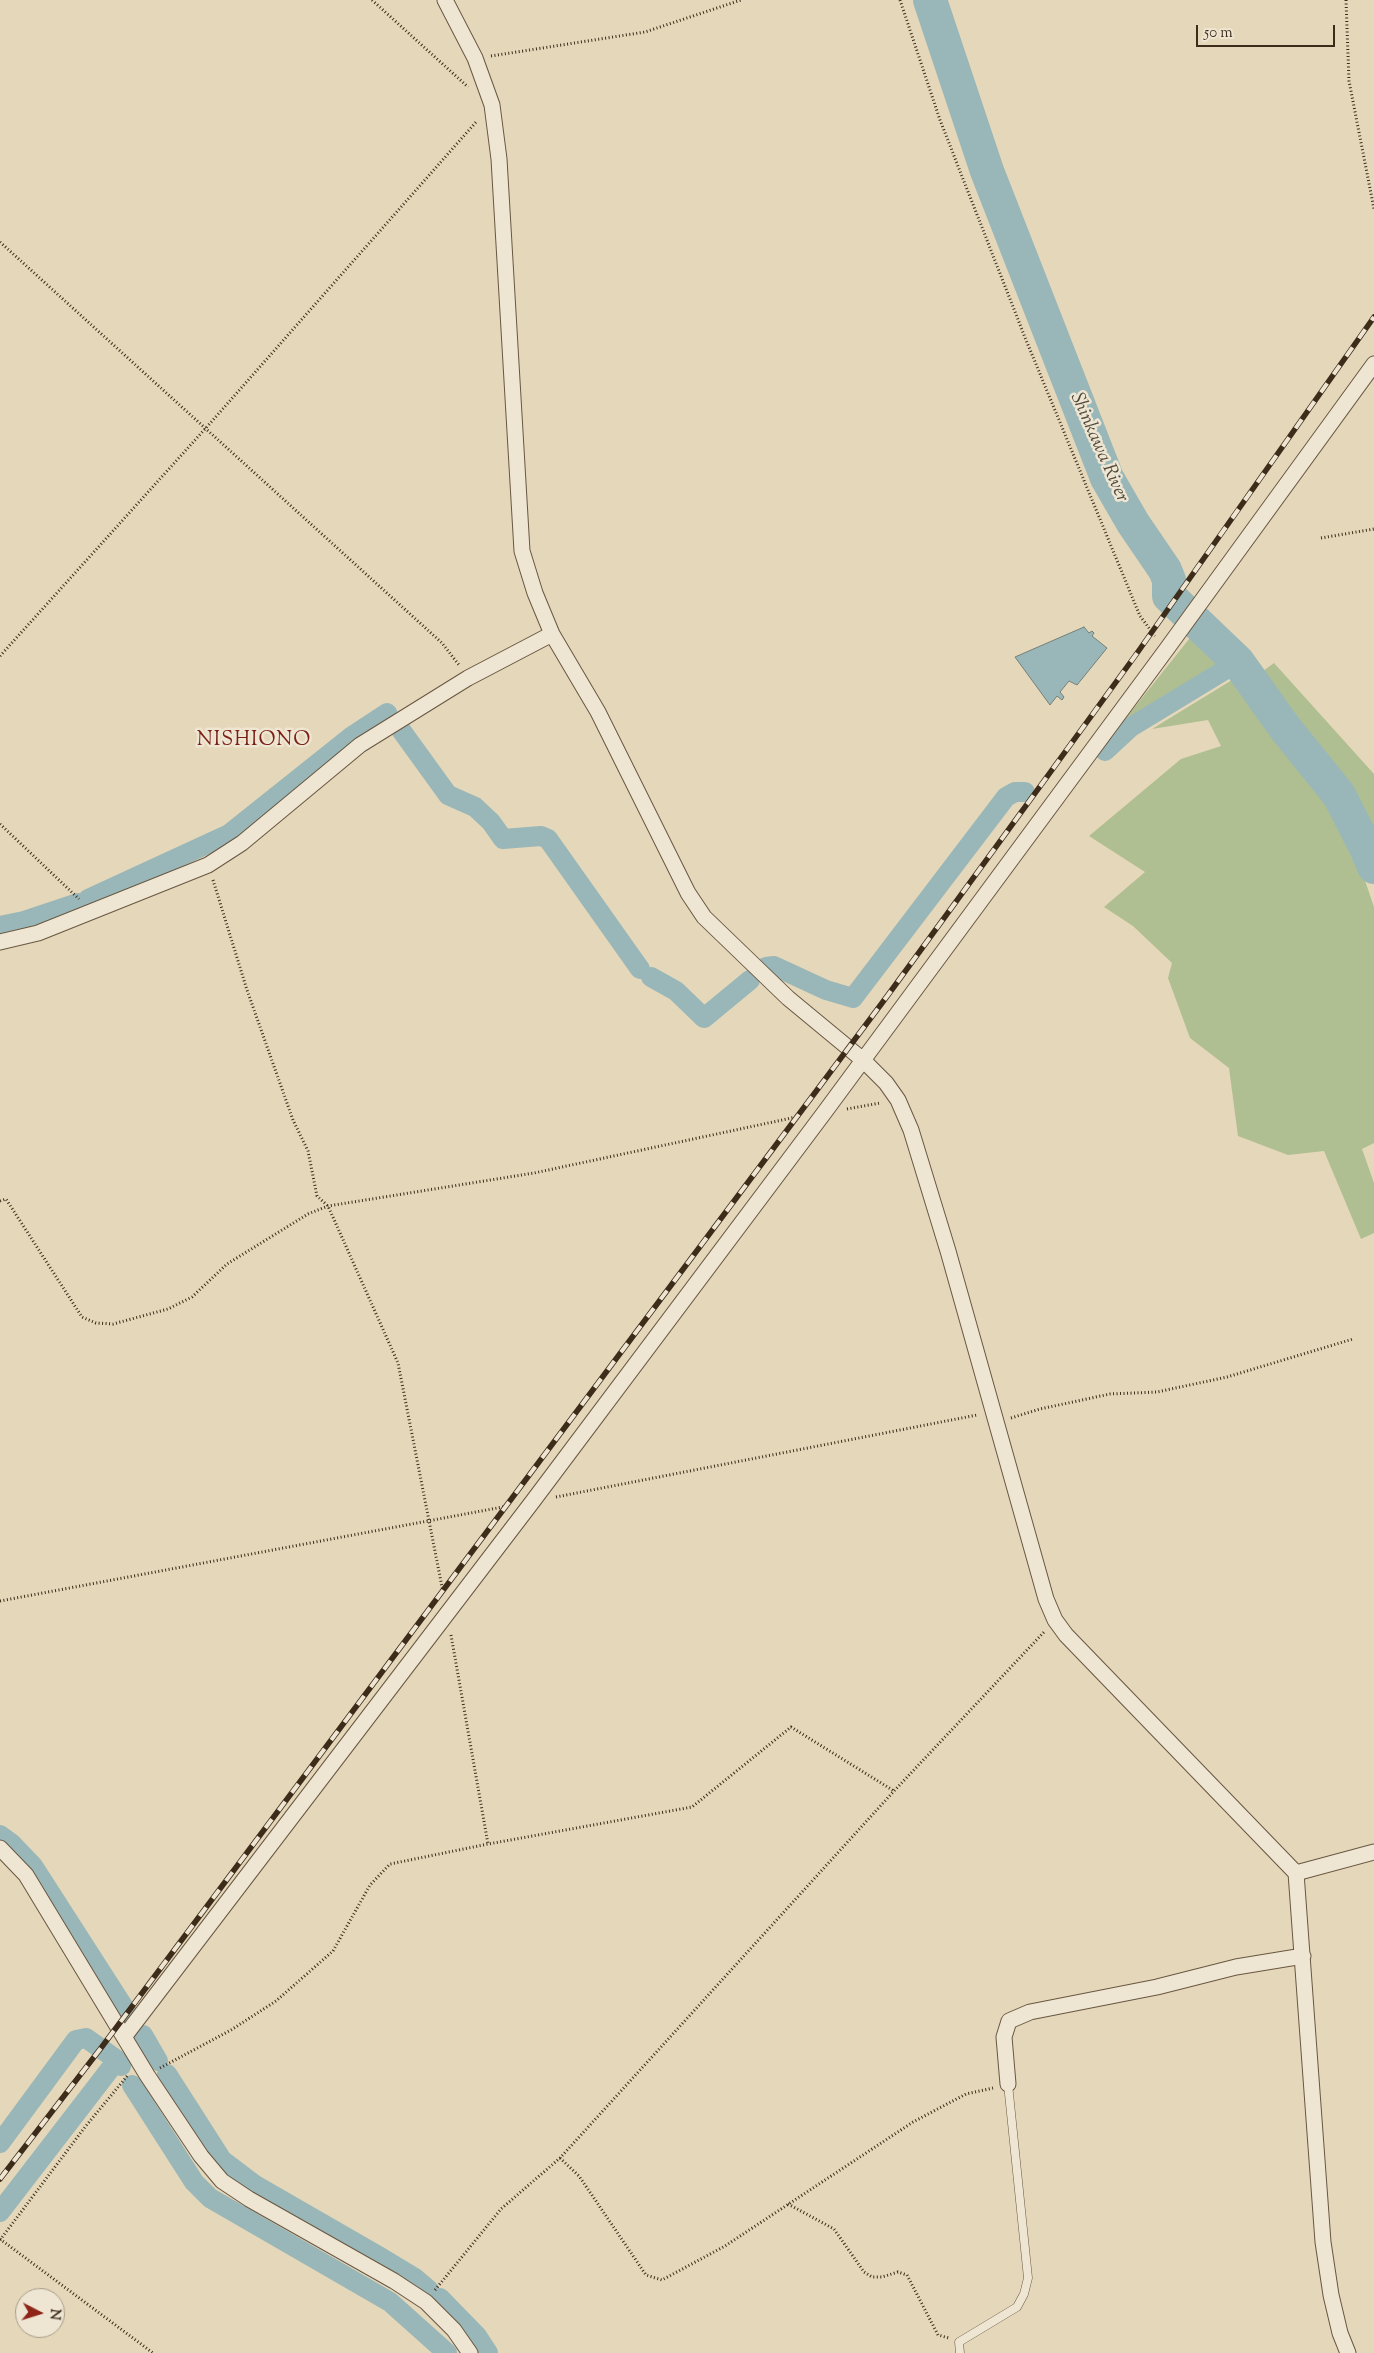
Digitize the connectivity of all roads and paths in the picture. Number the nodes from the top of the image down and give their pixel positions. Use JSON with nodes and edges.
{"nodes":[{"id":1,"x":372,"y":0,"type":"edge"},
{"id":2,"x":445,"y":0,"type":"edge"},
{"id":3,"x":741,"y":0,"type":"edge"},
{"id":4,"x":900,"y":0,"type":"edge"},
{"id":5,"x":1346,"y":0,"type":"edge"},
{"id":6,"x":474,"y":58,"type":"junction"},
{"id":7,"x":492,"y":105,"type":"junction"},
{"id":8,"x":1374,"y":209,"type":"edge"},
{"id":9,"x":0,"y":242,"type":"edge"},
{"id":10,"x":1374,"y":364,"type":"edge"},
{"id":11,"x":205,"y":430,"type":"junction"},
{"id":12,"x":1374,"y":529,"type":"edge"},
{"id":13,"x":1320,"y":538,"type":"dead end"},
{"id":14,"x":552,"y":634,"type":"junction"},
{"id":15,"x":1166,"y":650,"type":"junction"},
{"id":16,"x":0,"y":656,"type":"edge"},
{"id":17,"x":468,"y":678,"type":"junction"},
{"id":18,"x":0,"y":824,"type":"edge"},
{"id":19,"x":208,"y":865,"type":"junction"},
{"id":20,"x":90,"y":914,"type":"junction"},
{"id":21,"x":0,"y":942,"type":"edge"},
{"id":22,"x":863,"y":1060,"type":"junction"},
{"id":23,"x":898,"y":1100,"type":"junction"},
{"id":24,"x":824,"y":1113,"type":"junction"},
{"id":25,"x":0,"y":1201,"type":"edge"},
{"id":26,"x":328,"y":1206,"type":"junction"},
{"id":27,"x":1353,"y":1339,"type":"dead end"},
{"id":28,"x":994,"y":1417,"type":"junction"},
{"id":29,"x":533,"y":1501,"type":"junction"},
{"id":30,"x":428,"y":1520,"type":"junction"},
{"id":31,"x":0,"y":1601,"type":"edge"},
{"id":32,"x":447,"y":1614,"type":"junction"},
{"id":33,"x":1055,"y":1620,"type":"junction"},
{"id":34,"x":894,"y":1791,"type":"junction"},
{"id":35,"x":488,"y":1844,"type":"junction"},
{"id":36,"x":0,"y":1848,"type":"edge"},
{"id":37,"x":1374,"y":1852,"type":"edge"},
{"id":38,"x":1296,"y":1873,"type":"junction"},
{"id":39,"x":1303,"y":1956,"type":"junction"},
{"id":40,"x":124,"y":2037,"type":"junction"},
{"id":41,"x":139,"y":2062,"type":"junction"},
{"id":42,"x":147,"y":2076,"type":"junction"},
{"id":43,"x":1008,"y":2084,"type":"junction"},
{"id":44,"x":560,"y":2158,"type":"junction"},
{"id":45,"x":788,"y":2204,"type":"junction"},
{"id":46,"x":0,"y":2239,"type":"edge"},
{"id":47,"x":426,"y":2302,"type":"junction"},
{"id":48,"x":959,"y":2342,"type":"junction"},
{"id":49,"x":153,"y":2353,"type":"edge"},
{"id":50,"x":470,"y":2353,"type":"edge"},
{"id":51,"x":960,"y":2353,"type":"edge"},
{"id":52,"x":1348,"y":2353,"type":"edge"}],
"edges":[{"from":1,"to":7,"type":"path"},
{"from":2,"to":6,"type":"street"},
{"from":3,"to":6,"type":"path"},
{"from":4,"to":15,"type":"path"},
{"from":5,"to":8,"type":"path"},
{"from":6,"to":7,"type":"street"},
{"from":7,"to":11,"type":"path"},
{"from":7,"to":14,"type":"street"},
{"from":9,"to":11,"type":"path"},
{"from":10,"to":15,"type":"street"},
{"from":11,"to":16,"type":"path"},
{"from":11,"to":17,"type":"path"},
{"from":12,"to":13,"type":"path"},
{"from":14,"to":17,"type":"street"},
{"from":14,"to":22,"type":"street"},
{"from":15,"to":22,"type":"street"},
{"from":17,"to":19,"type":"street"},
{"from":18,"to":20,"type":"path"},
{"from":19,"to":20,"type":"street"},
{"from":19,"to":26,"type":"path"},
{"from":20,"to":21,"type":"street"},
{"from":22,"to":23,"type":"street"},
{"from":22,"to":24,"type":"street"},
{"from":23,"to":24,"type":"path"},
{"from":23,"to":28,"type":"street"},
{"from":24,"to":26,"type":"path"},
{"from":24,"to":29,"type":"street"},
{"from":25,"to":26,"type":"path"},
{"from":26,"to":30,"type":"path"},
{"from":27,"to":28,"type":"path"},
{"from":28,"to":29,"type":"path"},
{"from":28,"to":33,"type":"street"},
{"from":29,"to":30,"type":"path"},
{"from":29,"to":32,"type":"street"},
{"from":30,"to":31,"type":"path"},
{"from":30,"to":32,"type":"path"},
{"from":32,"to":35,"type":"path"},
{"from":32,"to":40,"type":"street"},
{"from":33,"to":34,"type":"path"},
{"from":33,"to":38,"type":"street"},
{"from":34,"to":35,"type":"path"},
{"from":34,"to":44,"type":"path"},
{"from":35,"to":42,"type":"path"},
{"from":36,"to":40,"type":"street"},
{"from":37,"to":38,"type":"street"},
{"from":38,"to":39,"type":"street"},
{"from":39,"to":43,"type":"street"},
{"from":39,"to":52,"type":"street"},
{"from":40,"to":41,"type":"street"},
{"from":41,"to":42,"type":"street"},
{"from":41,"to":46,"type":"path"},
{"from":42,"to":47,"type":"street"},
{"from":43,"to":45,"type":"path"},
{"from":43,"to":48,"type":"lane"},
{"from":44,"to":45,"type":"path"},
{"from":44,"to":47,"type":"path"},
{"from":45,"to":48,"type":"path"},
{"from":46,"to":49,"type":"path"},
{"from":47,"to":50,"type":"street"},
{"from":48,"to":51,"type":"lane"}]}
